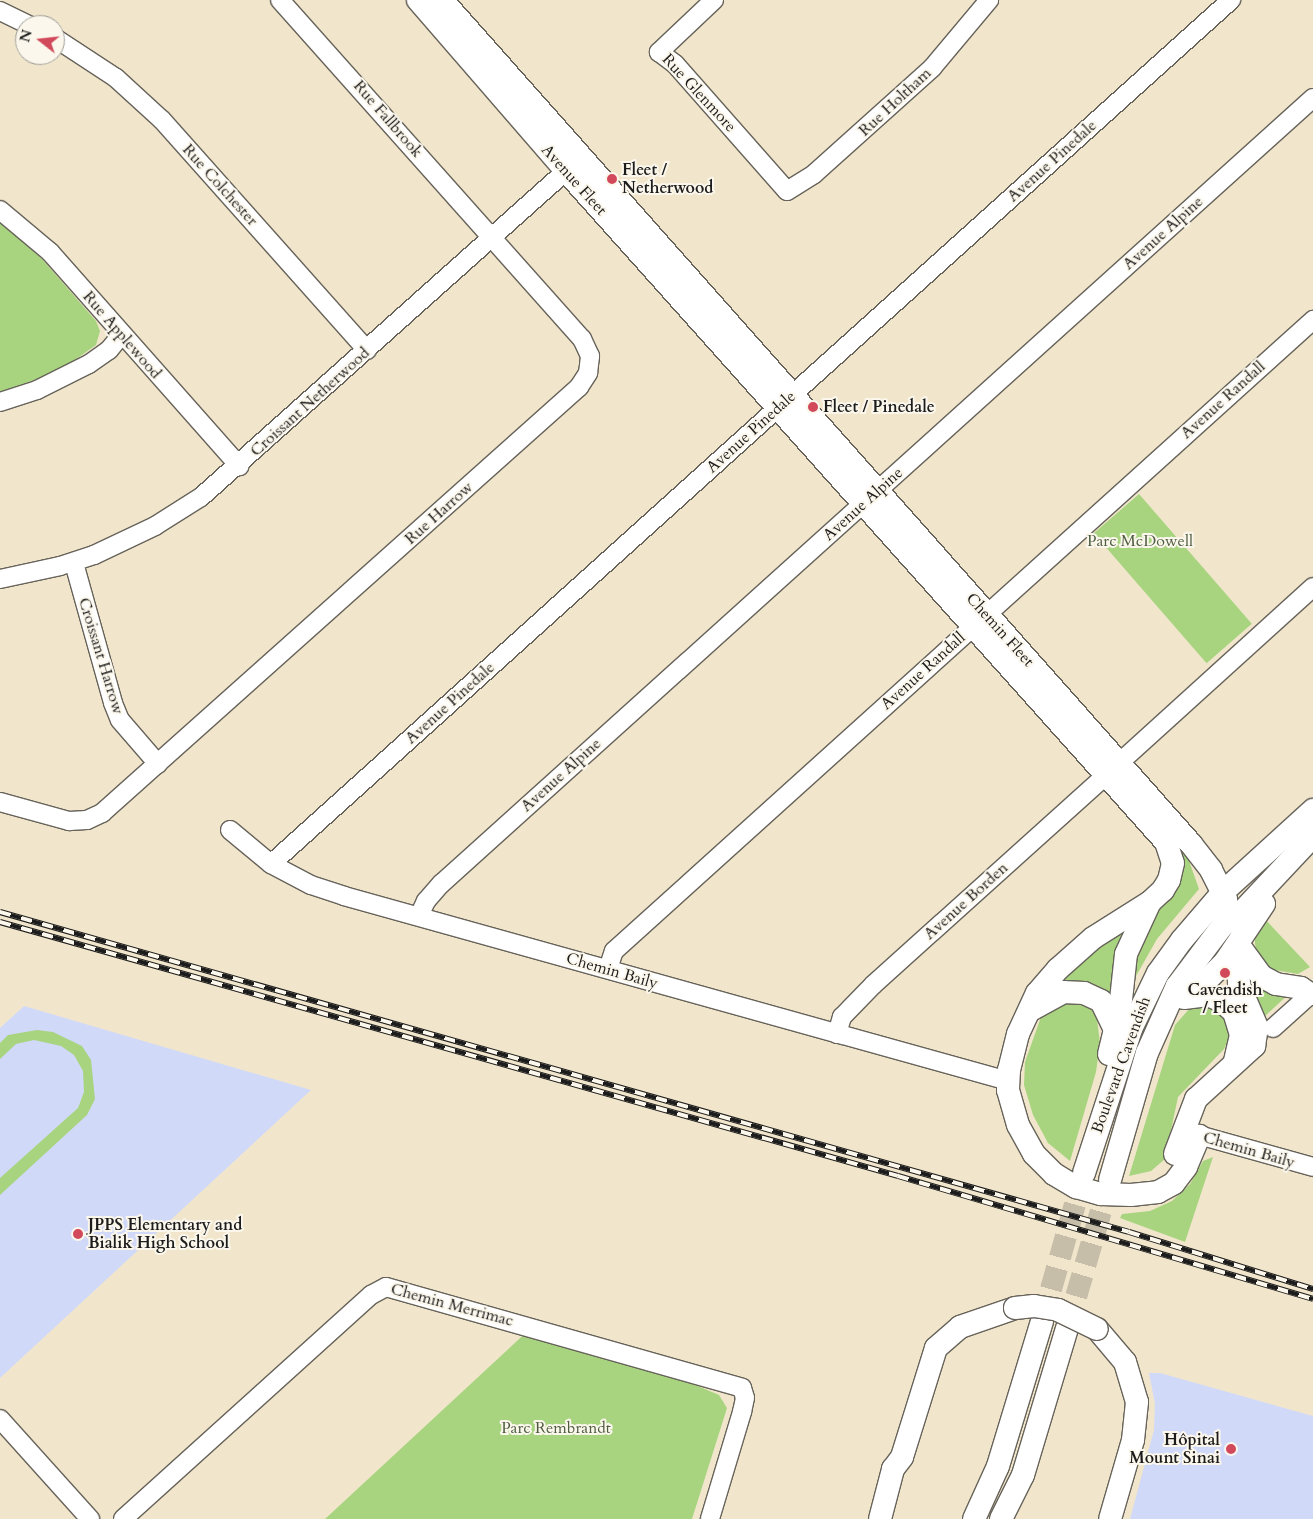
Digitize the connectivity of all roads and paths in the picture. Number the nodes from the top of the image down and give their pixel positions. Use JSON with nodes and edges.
{"nodes":[{"id":1,"x":280,"y":0,"type":"edge"},
{"id":2,"x":714,"y":0,"type":"edge"},
{"id":3,"x":989,"y":0,"type":"edge"},
{"id":4,"x":1231,"y":0,"type":"edge"},
{"id":5,"x":427,"y":1,"type":"edge"},
{"id":6,"x":0,"y":11,"type":"edge"},
{"id":7,"x":15,"y":18,"type":"edge"},
{"id":8,"x":65,"y":45,"type":"edge"},
{"id":9,"x":1313,"y":98,"type":"edge"},
{"id":10,"x":573,"y":164,"type":"junction"},
{"id":11,"x":788,"y":191,"type":"joint"},
{"id":12,"x":0,"y":210,"type":"edge"},
{"id":13,"x":494,"y":238,"type":"junction"},
{"id":14,"x":1313,"y":320,"type":"edge"},
{"id":15,"x":121,"y":335,"type":"junction"},
{"id":16,"x":367,"y":350,"type":"junction"},
{"id":17,"x":741,"y":351,"type":"joint"},
{"id":18,"x":785,"y":401,"type":"junction"},
{"id":19,"x":0,"y":402,"type":"edge"},
{"id":20,"x":239,"y":466,"type":"junction"},
{"id":21,"x":869,"y":498,"type":"junction"},
{"id":22,"x":74,"y":563,"type":"junction"},
{"id":23,"x":0,"y":579,"type":"edge"},
{"id":24,"x":1313,"y":587,"type":"edge"},
{"id":25,"x":979,"y":620,"type":"junction"},
{"id":26,"x":158,"y":764,"type":"junction"},
{"id":27,"x":1112,"y":770,"type":"junction"},
{"id":28,"x":0,"y":802,"type":"edge"},
{"id":29,"x":1313,"y":810,"type":"edge"},
{"id":30,"x":230,"y":830,"type":"dead end"},
{"id":31,"x":1313,"y":836,"type":"edge"},
{"id":32,"x":1313,"y":853,"type":"edge"},
{"id":33,"x":271,"y":864,"type":"junction"},
{"id":34,"x":1223,"y":892,"type":"junction"},
{"id":35,"x":1150,"y":902,"type":"junction"},
{"id":36,"x":418,"y":916,"type":"junction"},
{"id":37,"x":1223,"y":925,"type":"junction"},
{"id":38,"x":1238,"y":944,"type":"junction"},
{"id":39,"x":608,"y":969,"type":"junction"},
{"id":40,"x":1312,"y":994,"type":"edge"},
{"id":41,"x":1192,"y":995,"type":"junction"},
{"id":42,"x":1166,"y":1006,"type":"junction"},
{"id":43,"x":1031,"y":1010,"type":"junction"},
{"id":44,"x":1273,"y":1028,"type":"dead end"},
{"id":45,"x":1115,"y":1030,"type":"junction"},
{"id":46,"x":837,"y":1034,"type":"junction"},
{"id":47,"x":1235,"y":1062,"type":"junction"},
{"id":48,"x":1008,"y":1081,"type":"junction"},
{"id":49,"x":1096,"y":1131,"type":"junction"},
{"id":50,"x":1192,"y":1133,"type":"junction"},
{"id":51,"x":1313,"y":1168,"type":"edge"},
{"id":52,"x":1084,"y":1173,"type":"tunnel mouth"},
{"id":53,"x":1110,"y":1180,"type":"tunnel mouth"},
{"id":54,"x":1042,"y":1321,"type":"tunnel mouth"},
{"id":55,"x":1067,"y":1328,"type":"tunnel mouth"},
{"id":56,"x":0,"y":1419,"type":"edge"},
{"id":57,"x":902,"y":1457,"type":"junction"},
{"id":58,"x":1023,"y":1475,"type":"junction"},
{"id":59,"x":714,"y":1518,"type":"edge"},
{"id":60,"x":90,"y":1519,"type":"edge"},
{"id":61,"x":123,"y":1519,"type":"edge"},
{"id":62,"x":880,"y":1519,"type":"edge"},
{"id":63,"x":893,"y":1519,"type":"edge"},
{"id":64,"x":974,"y":1519,"type":"edge"},
{"id":65,"x":1001,"y":1519,"type":"edge"},
{"id":66,"x":1015,"y":1519,"type":"edge"},
{"id":67,"x":1110,"y":1519,"type":"edge"}],
"edges":[{"from":1,"to":13,"type":"street","name":"Rue Fallbrook"},
{"from":2,"to":11,"type":"street","name":"Rue Glenmore"},
{"from":3,"to":11,"type":"street","name":"Rue Holtham"},
{"from":4,"to":18,"type":"street","name":"Avenue Pinedale"},
{"from":5,"to":10,"type":"main road","name":"Avenue Fleet"},
{"from":6,"to":7,"type":"street"},
{"from":8,"to":16,"type":"street","name":"Rue Colchester"},
{"from":9,"to":21,"type":"street","name":"Avenue Alpine"},
{"from":10,"to":13,"type":"street","name":"Croissant Netherwood"},
{"from":10,"to":17,"type":"main road","name":"Avenue Fleet"},
{"from":12,"to":15,"type":"street","name":"Rue Applewood"},
{"from":13,"to":16,"type":"street","name":"Croissant Netherwood"},
{"from":13,"to":26,"type":"street","name":"Rue Harrow"},
{"from":14,"to":25,"type":"street","name":"Avenue Randall"},
{"from":15,"to":19,"type":"street"},
{"from":15,"to":20,"type":"street","name":"Rue Applewood"},
{"from":16,"to":20,"type":"street","name":"Croissant Netherwood"},
{"from":17,"to":18,"type":"main road","name":"Chemin Fleet"},
{"from":18,"to":21,"type":"main road","name":"Chemin Fleet"},
{"from":18,"to":33,"type":"street","name":"Avenue Pinedale"},
{"from":20,"to":22,"type":"street","name":"Croissant Netherwood"},
{"from":21,"to":25,"type":"main road","name":"Chemin Fleet"},
{"from":21,"to":36,"type":"street","name":"Avenue Alpine"},
{"from":22,"to":23,"type":"street","name":"Croissant Netherwood"},
{"from":22,"to":26,"type":"street","name":"Croissant Harrow"},
{"from":24,"to":27,"type":"street","name":"Avenue Borden"},
{"from":25,"to":27,"type":"main road","name":"Chemin Fleet"},
{"from":25,"to":39,"type":"street","name":"Avenue Randall"},
{"from":26,"to":28,"type":"street"},
{"from":27,"to":34,"type":"main road","name":"Chemin Fleet"},
{"from":27,"to":35,"type":"main road","name":"Chemin Fleet"},
{"from":27,"to":46,"type":"street","name":"Avenue Borden"},
{"from":29,"to":34,"type":"main road","name":"Boulevard Cavendish"},
{"from":30,"to":33,"type":"street","name":"Chemin Baily"},
{"from":31,"to":37,"type":"main road","name":"Boulevard Cavendish"},
{"from":32,"to":38,"type":"main road"},
{"from":33,"to":36,"type":"street","name":"Chemin Baily"},
{"from":34,"to":37,"type":"main road","name":"Chemin Fleet"},
{"from":34,"to":49,"type":"main road","name":"Boulevard Cavendish"},
{"from":35,"to":43,"type":"main road"},
{"from":35,"to":45,"type":"main road"},
{"from":36,"to":39,"type":"street","name":"Chemin Baily"},
{"from":37,"to":42,"type":"main road","name":"Boulevard Cavendish"},
{"from":38,"to":40,"type":"main road"},
{"from":38,"to":41,"type":"main road"},
{"from":38,"to":47,"type":"main road"},
{"from":39,"to":46,"type":"street","name":"Chemin Baily"},
{"from":40,"to":44,"type":"street"},
{"from":41,"to":42,"type":"main road"},
{"from":41,"to":47,"type":"main road"},
{"from":42,"to":53,"type":"main road","name":"Boulevard Cavendish"},
{"from":43,"to":45,"type":"main road"},
{"from":43,"to":48,"type":"main road"},
{"from":45,"to":49,"type":"main road"},
{"from":46,"to":48,"type":"street","name":"Chemin Baily"},
{"from":47,"to":50,"type":"main road"},
{"from":48,"to":50,"type":"main road"},
{"from":49,"to":52,"type":"main road","name":"Boulevard Cavendish"},
{"from":50,"to":51,"type":"street","name":"Chemin Baily"},
{"from":54,"to":64,"type":"main road"},
{"from":55,"to":58,"type":"main road"},
{"from":56,"to":60,"type":"street"},
{"from":57,"to":62,"type":"main road"},
{"from":57,"to":63,"type":"main road"},
{"from":57,"to":67,"type":"main road","bridge":true},
{"from":58,"to":65,"type":"main road"},
{"from":58,"to":66,"type":"main road"},
{"from":59,"to":61,"type":"street","name":"Chemin Merrimac"}]}
